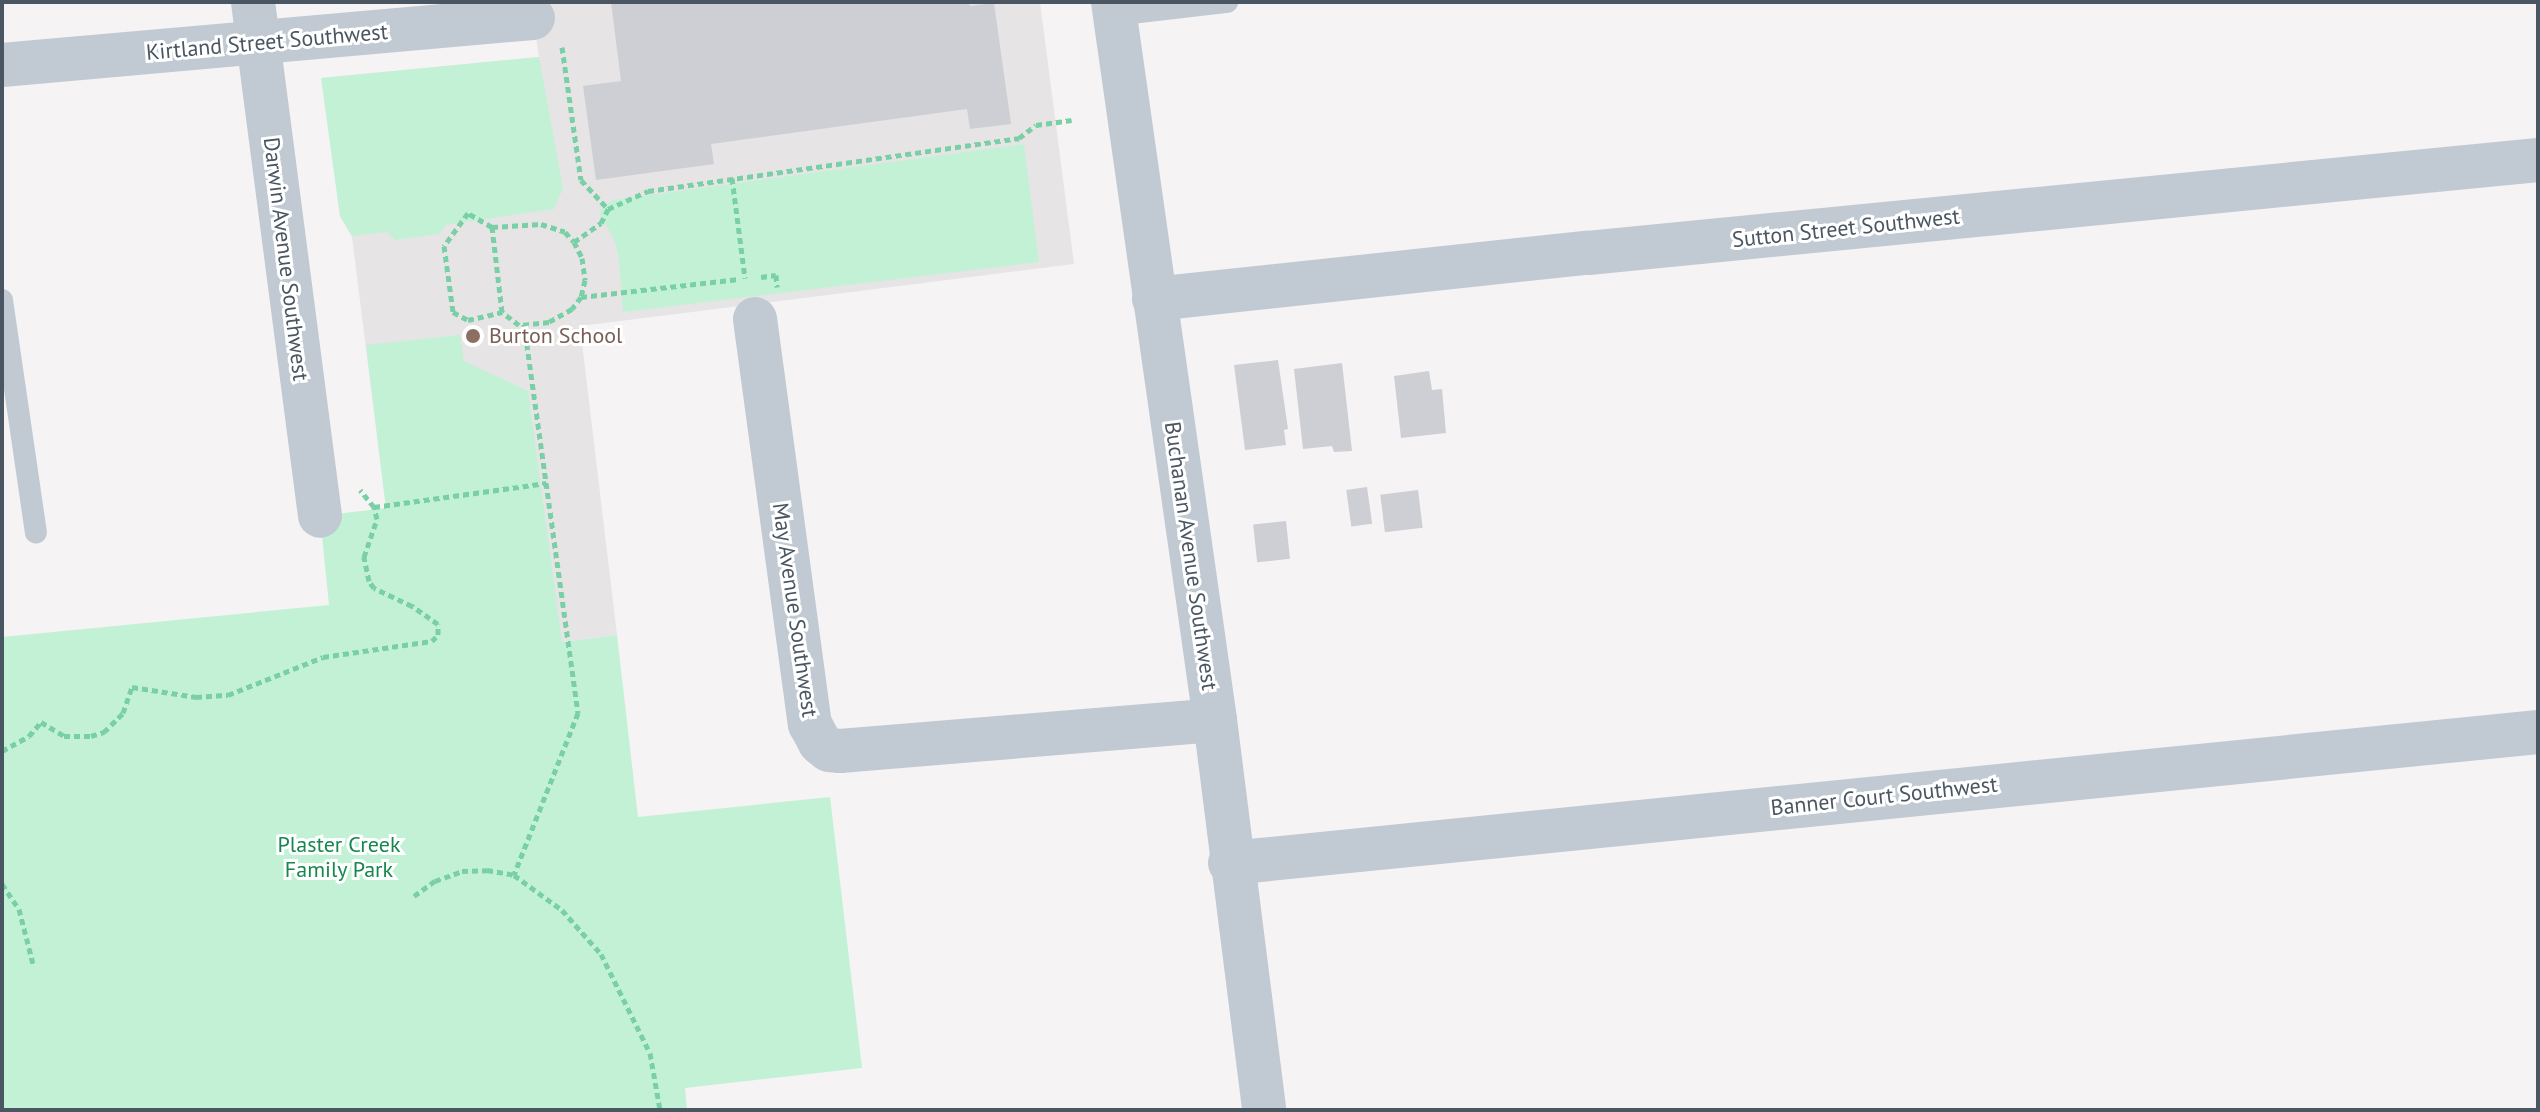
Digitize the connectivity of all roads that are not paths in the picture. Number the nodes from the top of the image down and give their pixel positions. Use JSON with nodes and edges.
{"nodes":[{"id":1,"x":1227,"y":2,"type":"edge"},
{"id":2,"x":1114,"y":8,"type":"edge"},
{"id":3,"x":256,"y":23,"type":"edge"},
{"id":4,"x":547,"y":30,"type":"road end"},
{"id":5,"x":2,"y":65,"type":"edge"},
{"id":6,"x":2538,"y":160,"type":"edge"},
{"id":7,"x":750,"y":298,"type":"road end"},
{"id":8,"x":1154,"y":299,"type":"junction"},
{"id":9,"x":2,"y":300,"type":"edge"},
{"id":10,"x":320,"y":516,"type":"dead end"},
{"id":11,"x":36,"y":533,"type":"dead end"},
{"id":12,"x":1215,"y":720,"type":"junction"},
{"id":13,"x":2538,"y":732,"type":"edge"},
{"id":14,"x":1230,"y":863,"type":"junction"},
{"id":15,"x":1264,"y":1110,"type":"edge"}],
"edges":[{"from":1,"to":2,"type":"lane"},
{"from":2,"to":8,"type":"street","name":"Buchanan Avenue Southwest"},
{"from":3,"to":4,"type":"street","name":"Kirtland Street Southwest"},
{"from":3,"to":5,"type":"street","name":"Kirtland Street Southwest"},
{"from":3,"to":10,"type":"street","name":"Darwin Avenue Southwest"},
{"from":6,"to":8,"type":"street","name":"Sutton Street Southwest"},
{"from":7,"to":12,"type":"street","name":"May Avenue Southwest"},
{"from":8,"to":12,"type":"street","name":"Buchanan Avenue Southwest"},
{"from":9,"to":11,"type":"lane"},
{"from":12,"to":14,"type":"street","name":"Buchanan Avenue Southwest"},
{"from":13,"to":14,"type":"street","name":"Banner Court Southwest"},
{"from":14,"to":15,"type":"street","name":"Buchanan Avenue Southwest"}]}
